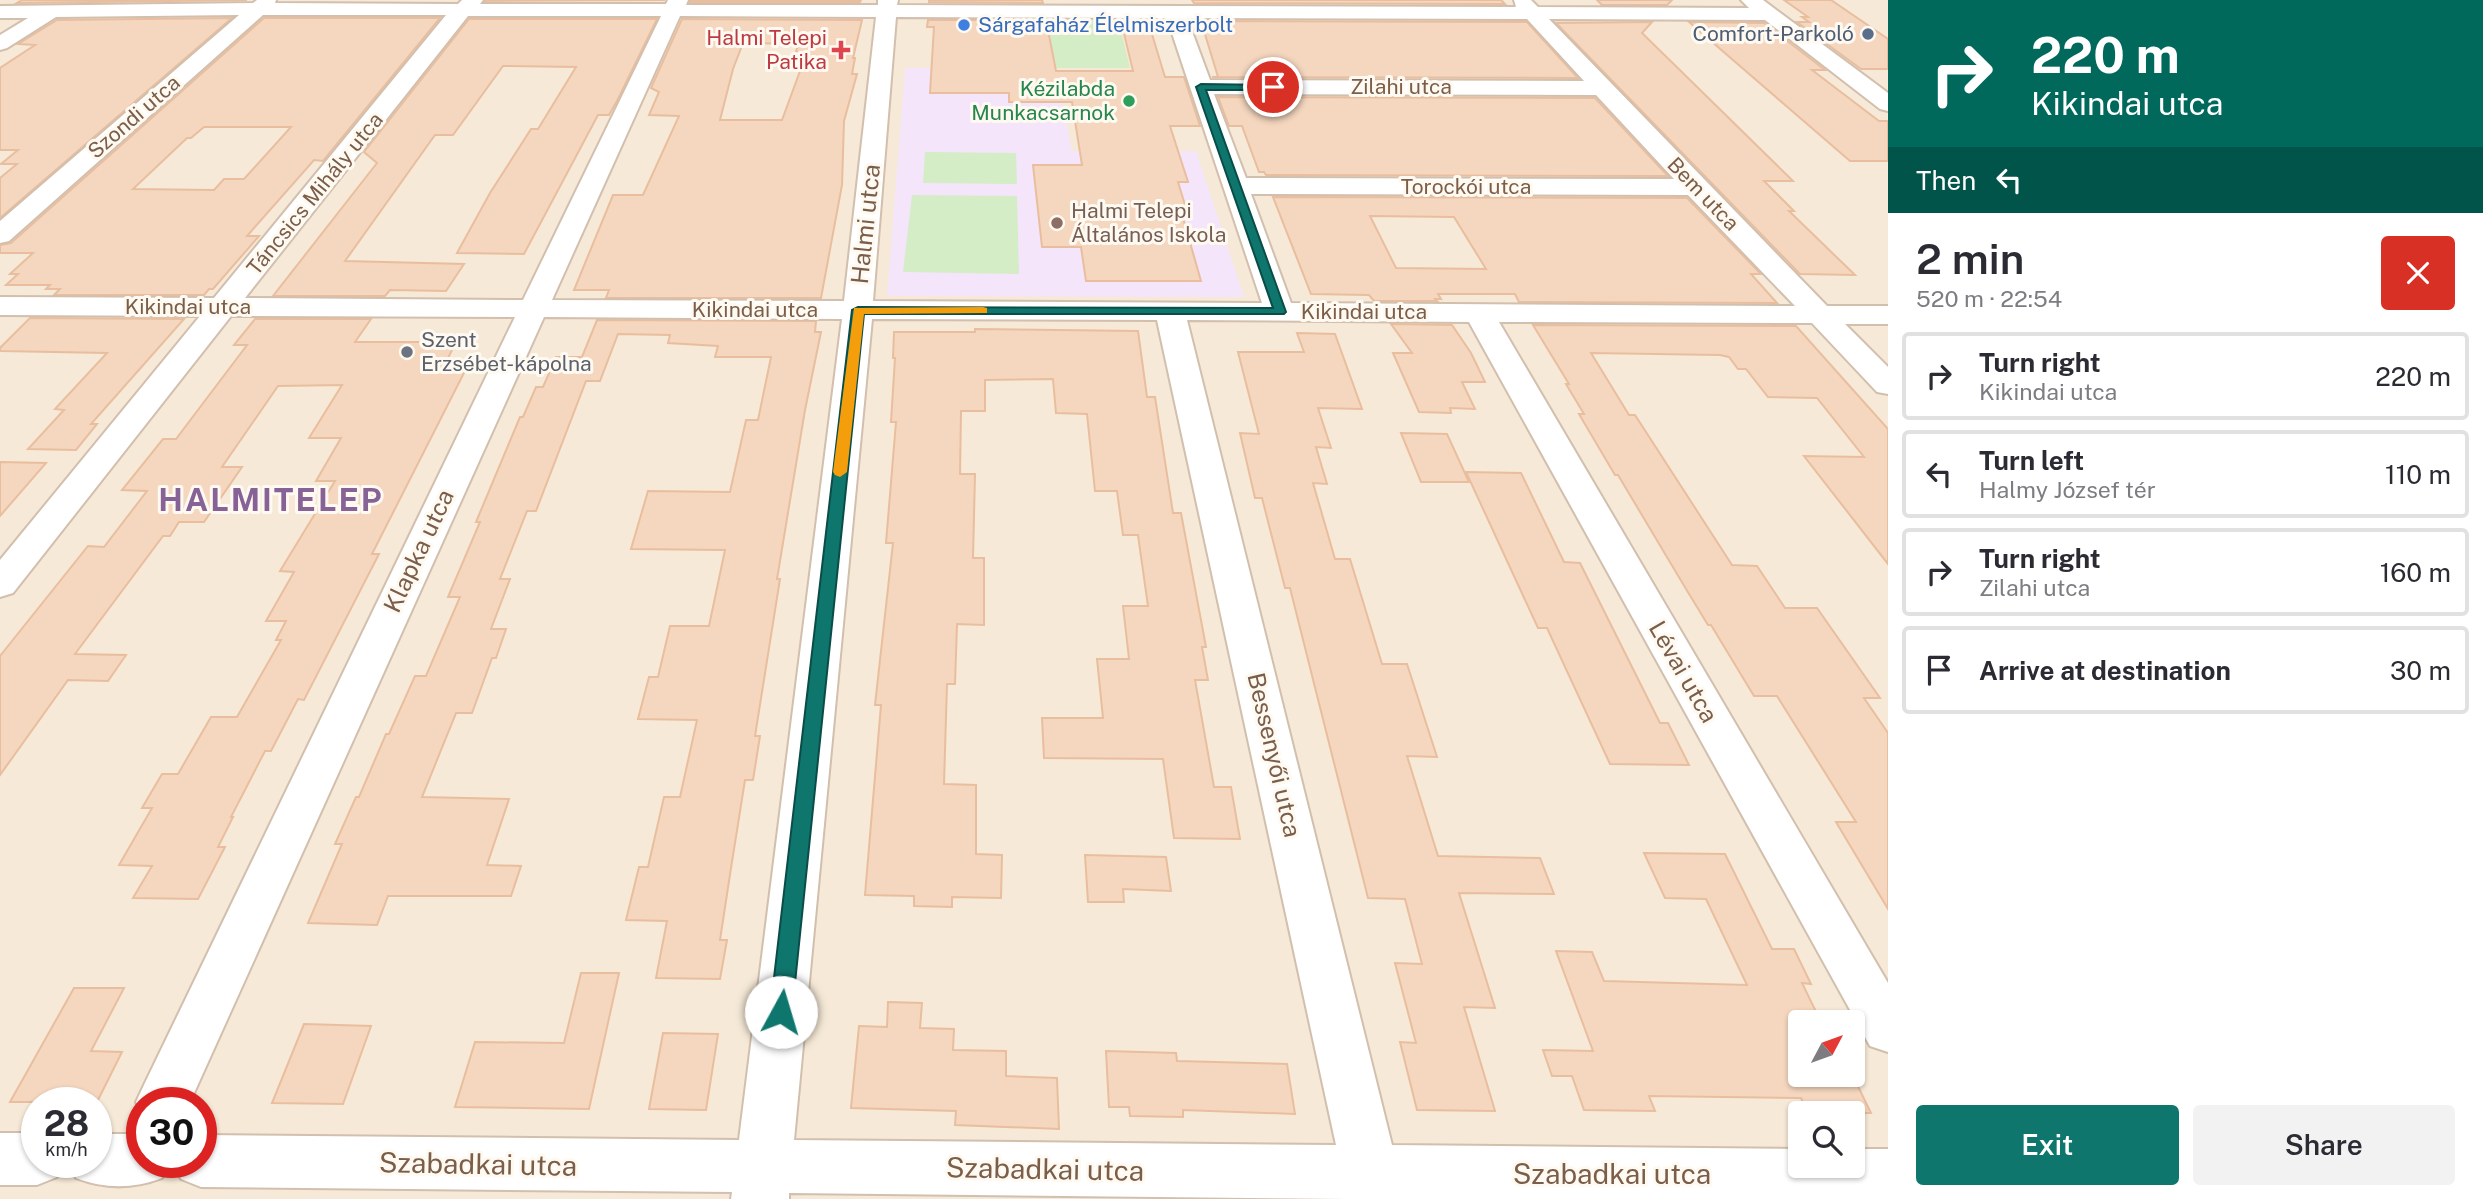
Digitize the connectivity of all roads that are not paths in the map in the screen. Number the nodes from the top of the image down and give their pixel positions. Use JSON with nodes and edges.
{"nodes":[{"id":1,"x":1751,"y":0,"type":"edge"},
{"id":2,"x":263,"y":5,"type":"edge"},
{"id":3,"x":467,"y":5,"type":"edge"},
{"id":4,"x":675,"y":5,"type":"edge"},
{"id":5,"x":60,"y":6,"type":"edge"},
{"id":6,"x":887,"y":6,"type":"edge"},
{"id":7,"x":1097,"y":6,"type":"edge"},
{"id":8,"x":1301,"y":6,"type":"edge"},
{"id":9,"x":1527,"y":7,"type":"edge"},
{"id":10,"x":0,"y":12,"type":"edge"},
{"id":11,"x":1175,"y":13,"type":"junction"},
{"id":12,"x":1769,"y":14,"type":"junction"},
{"id":13,"x":0,"y":44,"type":"edge"},
{"id":14,"x":1201,"y":87,"type":"junction"},
{"id":15,"x":1602,"y":88,"type":"junction"},
{"id":16,"x":1888,"y":104,"type":"edge"},
{"id":17,"x":1236,"y":186,"type":"junction"},
{"id":18,"x":1695,"y":187,"type":"junction"},
{"id":19,"x":0,"y":234,"type":"edge"},
{"id":20,"x":0,"y":306,"type":"edge"},
{"id":21,"x":224,"y":307,"type":"junction"},
{"id":22,"x":532,"y":309,"type":"junction"},
{"id":23,"x":858,"y":310,"type":"junction"},
{"id":24,"x":1170,"y":311,"type":"junction"},
{"id":25,"x":1280,"y":312,"type":"junction"},
{"id":26,"x":1479,"y":313,"type":"junction"},
{"id":27,"x":1822,"y":315,"type":"junction"},
{"id":28,"x":1888,"y":315,"type":"edge"},
{"id":29,"x":1888,"y":385,"type":"edge"},
{"id":30,"x":0,"y":585,"type":"edge"},
{"id":31,"x":1888,"y":1031,"type":"edge"},
{"id":32,"x":170,"y":1087,"type":"edge"},
{"id":33,"x":0,"y":1159,"type":"edge"},
{"id":34,"x":21,"y":1159,"type":"edge"},
{"id":35,"x":217,"y":1162,"type":"edge"},
{"id":36,"x":1888,"y":1176,"type":"edge"},
{"id":37,"x":762,"y":1183,"type":"edge"},
{"id":38,"x":1374,"y":1186,"type":"edge"}],
"edges":[{"from":1,"to":12,"type":"street"},
{"from":2,"to":3,"type":"street"},
{"from":2,"to":5,"type":"street"},
{"from":2,"to":19,"type":"street","name":"Szondi utca"},
{"from":3,"to":4,"type":"street"},
{"from":3,"to":21,"type":"street","name":"Táncsics Mihály utca"},
{"from":4,"to":6,"type":"street"},
{"from":4,"to":22,"type":"street","name":"Klapka utca"},
{"from":5,"to":10,"type":"street"},
{"from":5,"to":13,"type":"street"},
{"from":6,"to":7,"type":"street"},
{"from":6,"to":23,"type":"street","name":"Halmi utca"},
{"from":7,"to":11,"type":"street"},
{"from":8,"to":9,"type":"street"},
{"from":8,"to":11,"type":"street"},
{"from":9,"to":12,"type":"street"},
{"from":9,"to":15,"type":"street","name":"Bem utca"},
{"from":11,"to":14,"type":"street"},
{"from":12,"to":16,"type":"street"},
{"from":14,"to":15,"type":"street","name":"Zilahi utca"},
{"from":14,"to":17,"type":"street"},
{"from":15,"to":18,"type":"street","name":"Bem utca"},
{"from":17,"to":18,"type":"street","name":"Torockói utca"},
{"from":17,"to":25,"type":"street"},
{"from":18,"to":27,"type":"street","name":"Bem utca"},
{"from":20,"to":21,"type":"street","name":"Kikindai utca"},
{"from":21,"to":22,"type":"street","name":"Kikindai utca"},
{"from":21,"to":30,"type":"street","name":"Táncsics Mihály utca"},
{"from":22,"to":23,"type":"street","name":"Kikindai utca"},
{"from":22,"to":32,"type":"street","name":"Klapka utca"},
{"from":23,"to":24,"type":"street","name":"Kikindai utca"},
{"from":23,"to":37,"type":"street","name":"Halmi utca"},
{"from":24,"to":25,"type":"street","name":"Kikindai utca"},
{"from":24,"to":38,"type":"street","name":"Bessenyői utca"},
{"from":25,"to":26,"type":"street","name":"Kikindai utca"},
{"from":26,"to":27,"type":"street","name":"Kikindai utca"},
{"from":26,"to":31,"type":"street","name":"Lévai utca"},
{"from":27,"to":28,"type":"street","name":"Kikindai utca"},
{"from":27,"to":29,"type":"street","name":"Bem utca"},
{"from":33,"to":34,"type":"street"},
{"from":35,"to":37,"type":"street","name":"Szabadkai utca"},
{"from":36,"to":38,"type":"street","name":"Szabadkai utca"},
{"from":37,"to":38,"type":"street","name":"Szabadkai utca"}]}
